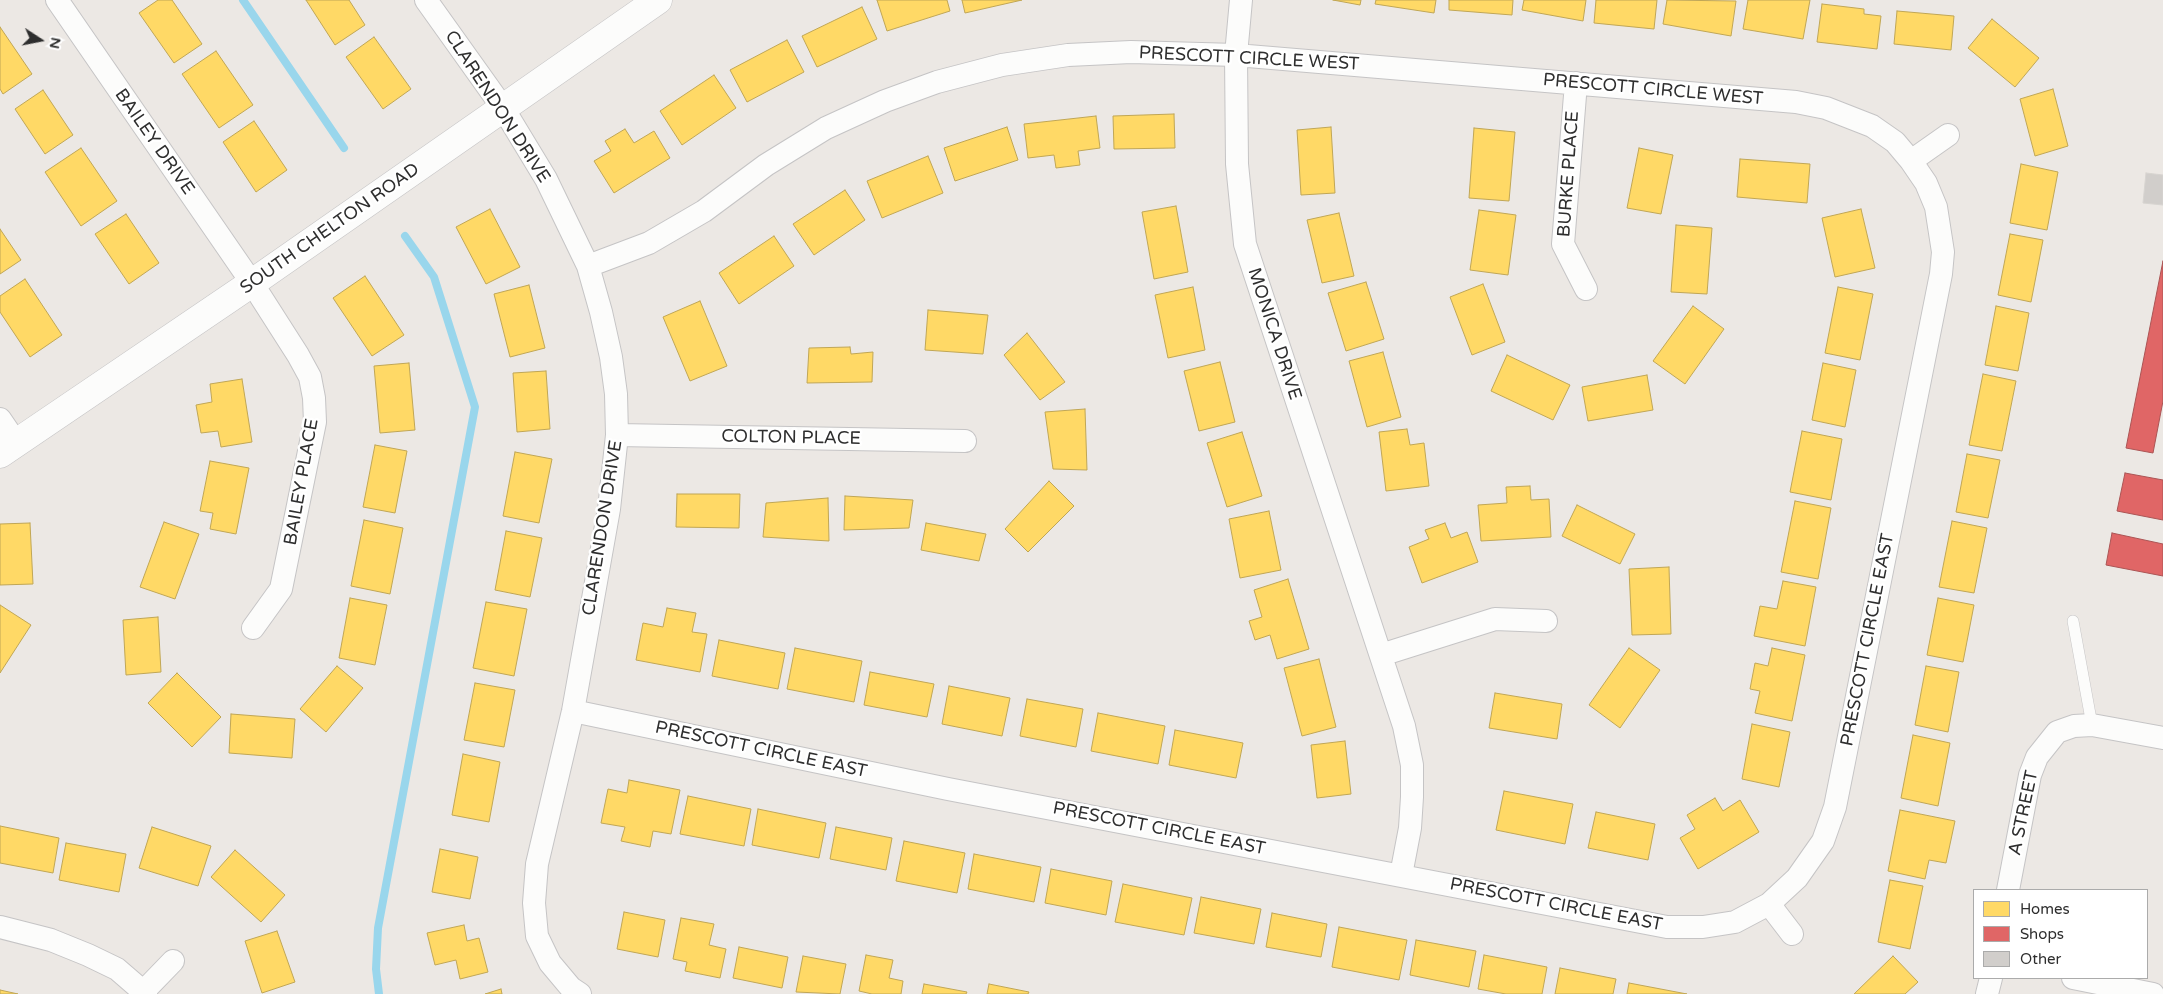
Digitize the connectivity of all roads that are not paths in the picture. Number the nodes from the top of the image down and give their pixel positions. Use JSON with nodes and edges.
{"nodes":[{"id":1,"x":57,"y":0,"type":"edge"},
{"id":2,"x":426,"y":0,"type":"edge"},
{"id":3,"x":658,"y":0,"type":"edge"},
{"id":4,"x":1241,"y":0,"type":"edge"},
{"id":5,"x":1236,"y":54,"type":"junction"},
{"id":6,"x":1576,"y":83,"type":"junction"},
{"id":7,"x":502,"y":108,"type":"junction"},
{"id":8,"x":1948,"y":136,"type":"dead end"},
{"id":9,"x":1911,"y":161,"type":"junction"},
{"id":10,"x":588,"y":266,"type":"junction"},
{"id":11,"x":252,"y":283,"type":"junction"},
{"id":12,"x":1586,"y":288,"type":"dead end"},
{"id":13,"x":0,"y":419,"type":"edge"},
{"id":14,"x":618,"y":435,"type":"junction"},
{"id":15,"x":965,"y":441,"type":"dead end"},
{"id":16,"x":8,"y":449,"type":"edge"},
{"id":17,"x":1546,"y":621,"type":"dead end"},
{"id":18,"x":2073,"y":621,"type":"dead end"},
{"id":19,"x":253,"y":628,"type":"dead end"},
{"id":20,"x":1381,"y":655,"type":"junction"},
{"id":21,"x":573,"y":711,"type":"junction"},
{"id":22,"x":2092,"y":726,"type":"junction"},
{"id":23,"x":2163,"y":738,"type":"edge"},
{"id":24,"x":1401,"y":875,"type":"junction"},
{"id":25,"x":2008,"y":889,"type":"edge"},
{"id":26,"x":1769,"y":904,"type":"junction"},
{"id":27,"x":0,"y":927,"type":"edge"},
{"id":28,"x":1792,"y":934,"type":"dead end"},
{"id":29,"x":173,"y":961,"type":"dead end"},
{"id":30,"x":1990,"y":979,"type":"edge"},
{"id":31,"x":2078,"y":979,"type":"edge"},
{"id":32,"x":145,"y":993,"type":"edge"},
{"id":33,"x":580,"y":994,"type":"edge"},
{"id":34,"x":1987,"y":994,"type":"edge"},
{"id":35,"x":2152,"y":994,"type":"edge"}],
"edges":[{"from":1,"to":11,"type":"street","name":"BAILEY DRIVE"},
{"from":2,"to":7,"type":"street","name":"CLARENDON DRIVE"},
{"from":3,"to":7,"type":"main road","name":"SOUTH CHELTON ROAD"},
{"from":4,"to":5,"type":"street","name":"MONICA DRIVE"},
{"from":5,"to":6,"type":"street","name":"PRESCOTT CIRCLE WEST"},
{"from":5,"to":10,"type":"street","name":"PRESCOTT CIRCLE WEST"},
{"from":5,"to":20,"type":"street","name":"MONICA DRIVE"},
{"from":6,"to":9,"type":"street","name":"PRESCOTT CIRCLE WEST"},
{"from":6,"to":12,"type":"street","name":"BURKE PLACE"},
{"from":7,"to":10,"type":"street","name":"CLARENDON DRIVE"},
{"from":7,"to":11,"type":"main road","name":"SOUTH CHELTON ROAD"},
{"from":8,"to":9,"type":"street"},
{"from":9,"to":26,"type":"street","name":"PRESCOTT CIRCLE EAST"},
{"from":10,"to":14,"type":"street","name":"CLARENDON DRIVE"},
{"from":11,"to":16,"type":"main road","name":"SOUTH CHELTON ROAD"},
{"from":11,"to":19,"type":"street","name":"BAILEY PLACE"},
{"from":13,"to":16,"type":"street"},
{"from":14,"to":15,"type":"street","name":"COLTON PLACE"},
{"from":14,"to":21,"type":"street","name":"CLARENDON DRIVE"},
{"from":17,"to":20,"type":"street"},
{"from":18,"to":22,"type":"lane"},
{"from":20,"to":24,"type":"street","name":"MONICA DRIVE"},
{"from":21,"to":24,"type":"street","name":"PRESCOTT CIRCLE EAST"},
{"from":21,"to":33,"type":"street","name":"CLARENDON DRIVE"},
{"from":22,"to":23,"type":"street","name":"A STREET"},
{"from":22,"to":25,"type":"street","name":"A STREET"},
{"from":24,"to":26,"type":"street","name":"PRESCOTT CIRCLE EAST"},
{"from":26,"to":28,"type":"street"},
{"from":27,"to":32,"type":"street"},
{"from":29,"to":32,"type":"street"},
{"from":30,"to":34,"type":"street"},
{"from":31,"to":35,"type":"street"}]}
